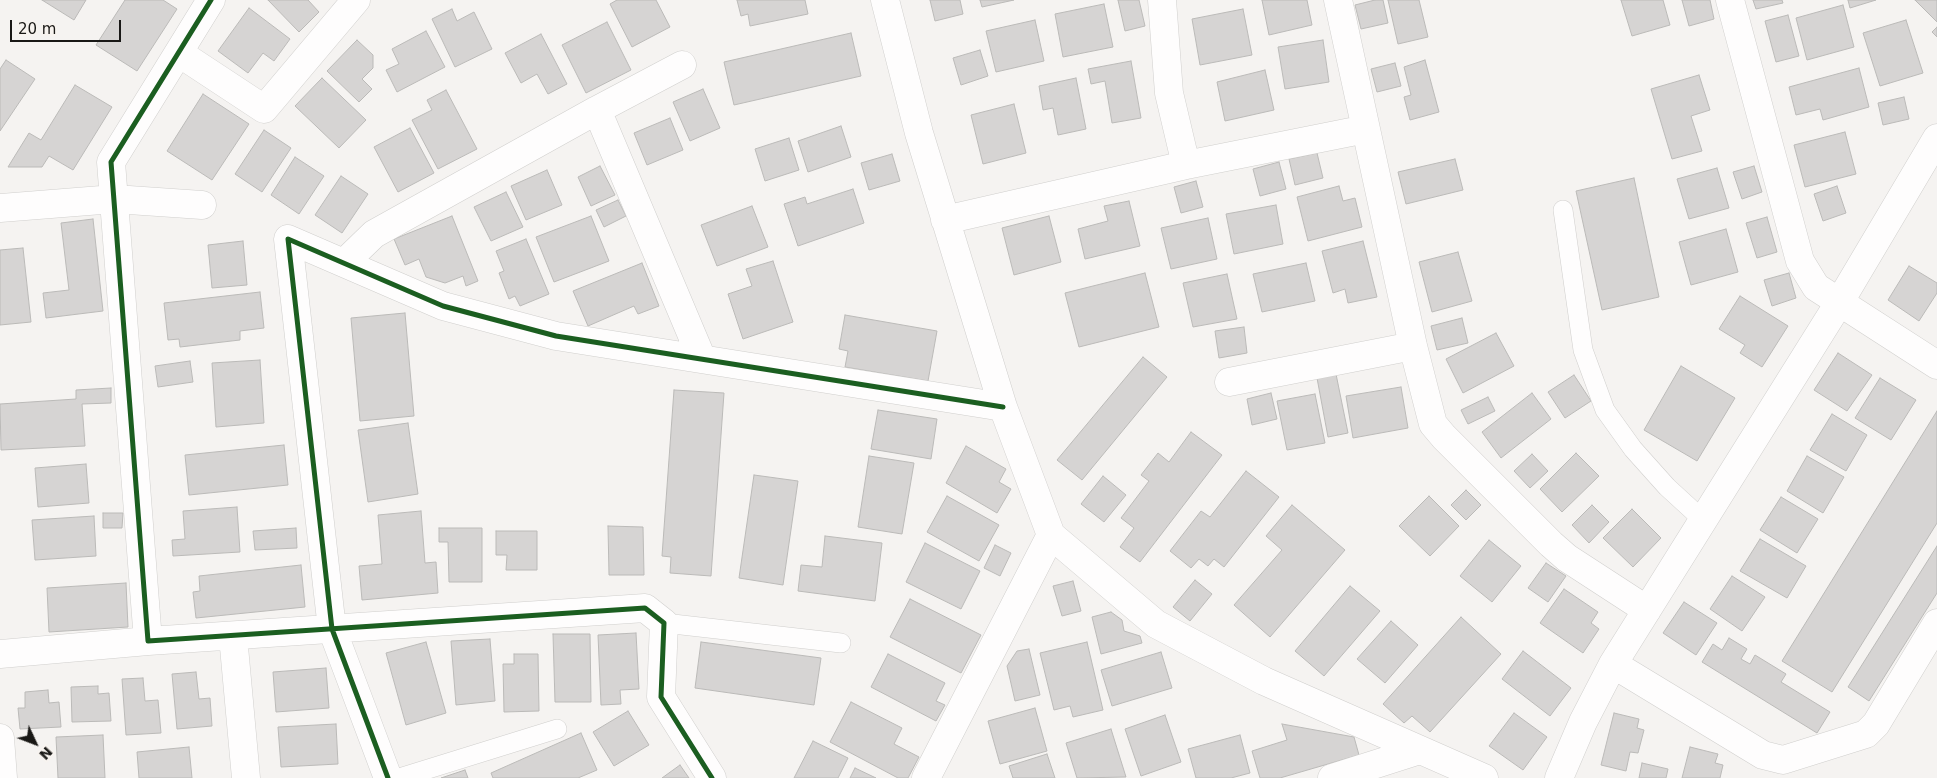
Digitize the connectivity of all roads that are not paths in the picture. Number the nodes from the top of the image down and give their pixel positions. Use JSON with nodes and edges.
{"nodes":[{"id":1,"x":211,"y":0,"type":"edge"},
{"id":2,"x":356,"y":0,"type":"edge"},
{"id":3,"x":885,"y":0,"type":"edge"},
{"id":4,"x":1162,"y":0,"type":"edge"},
{"id":5,"x":1338,"y":0,"type":"edge"},
{"id":6,"x":1730,"y":0,"type":"edge"},
{"id":7,"x":179,"y":53,"type":"junction"},
{"id":8,"x":682,"y":65,"type":"dead end"},
{"id":9,"x":597,"y":110,"type":"junction"},
{"id":10,"x":1366,"y":129,"type":"junction"},
{"id":11,"x":1937,"y":138,"type":"edge"},
{"id":12,"x":1186,"y":165,"type":"junction"},
{"id":13,"x":114,"y":199,"type":"junction"},
{"id":14,"x":202,"y":205,"type":"dead end"},
{"id":15,"x":0,"y":208,"type":"edge"},
{"id":16,"x":1563,"y":210,"type":"dead end"},
{"id":17,"x":945,"y":220,"type":"junction"},
{"id":18,"x":344,"y":263,"type":"junction"},
{"id":19,"x":1839,"y":303,"type":"junction"},
{"id":20,"x":1413,"y":346,"type":"junction"},
{"id":21,"x":702,"y":359,"type":"junction"},
{"id":22,"x":1937,"y":365,"type":"edge"},
{"id":23,"x":1229,"y":382,"type":"dead end"},
{"id":24,"x":1003,"y":407,"type":"junction"},
{"id":25,"x":1704,"y":520,"type":"junction"},
{"id":26,"x":1051,"y":535,"type":"junction"},
{"id":27,"x":1647,"y":610,"type":"junction"},
{"id":28,"x":664,"y":623,"type":"junction"},
{"id":29,"x":1937,"y":624,"type":"edge"},
{"id":30,"x":332,"y":629,"type":"junction"},
{"id":31,"x":233,"y":636,"type":"junction"},
{"id":32,"x":148,"y":641,"type":"junction"},
{"id":33,"x":842,"y":643,"type":"dead end"},
{"id":34,"x":0,"y":654,"type":"edge"},
{"id":35,"x":1613,"y":664,"type":"junction"},
{"id":36,"x":557,"y":729,"type":"dead end"},
{"id":37,"x":0,"y":738,"type":"edge"},
{"id":38,"x":1420,"y":750,"type":"junction"},
{"id":39,"x":3,"y":778,"type":"edge"},
{"id":40,"x":246,"y":778,"type":"edge"},
{"id":41,"x":388,"y":778,"type":"edge"},
{"id":42,"x":399,"y":778,"type":"edge"},
{"id":43,"x":712,"y":778,"type":"edge"},
{"id":44,"x":926,"y":778,"type":"edge"},
{"id":45,"x":1332,"y":778,"type":"edge"},
{"id":46,"x":1484,"y":778,"type":"edge"},
{"id":47,"x":1559,"y":778,"type":"edge"}],
"edges":[{"from":1,"to":7,"type":"street"},
{"from":2,"to":7,"type":"street"},
{"from":3,"to":17,"type":"street"},
{"from":4,"to":12,"type":"street"},
{"from":5,"to":10,"type":"street"},
{"from":6,"to":19,"type":"street"},
{"from":7,"to":13,"type":"street"},
{"from":8,"to":9,"type":"street"},
{"from":9,"to":18,"type":"street"},
{"from":9,"to":21,"type":"street"},
{"from":10,"to":12,"type":"street"},
{"from":10,"to":20,"type":"street"},
{"from":11,"to":19,"type":"street"},
{"from":12,"to":17,"type":"street"},
{"from":13,"to":14,"type":"street"},
{"from":13,"to":15,"type":"street"},
{"from":13,"to":32,"type":"street"},
{"from":16,"to":25,"type":"lane"},
{"from":17,"to":24,"type":"street"},
{"from":18,"to":21,"type":"street"},
{"from":18,"to":30,"type":"street"},
{"from":19,"to":22,"type":"street"},
{"from":19,"to":25,"type":"street"},
{"from":20,"to":23,"type":"street"},
{"from":20,"to":27,"type":"street"},
{"from":21,"to":24,"type":"street"},
{"from":24,"to":26,"type":"street"},
{"from":25,"to":27,"type":"street"},
{"from":26,"to":38,"type":"street"},
{"from":26,"to":44,"type":"street"},
{"from":27,"to":35,"type":"street"},
{"from":28,"to":30,"type":"street"},
{"from":28,"to":33,"type":"lane"},
{"from":28,"to":43,"type":"street"},
{"from":29,"to":35,"type":"street"},
{"from":30,"to":31,"type":"street"},
{"from":30,"to":41,"type":"street"},
{"from":31,"to":32,"type":"street"},
{"from":31,"to":40,"type":"street"},
{"from":32,"to":34,"type":"street"},
{"from":35,"to":47,"type":"street"},
{"from":36,"to":42,"type":"lane"},
{"from":37,"to":39,"type":"street"},
{"from":38,"to":45,"type":"street"},
{"from":38,"to":46,"type":"street"}]}
